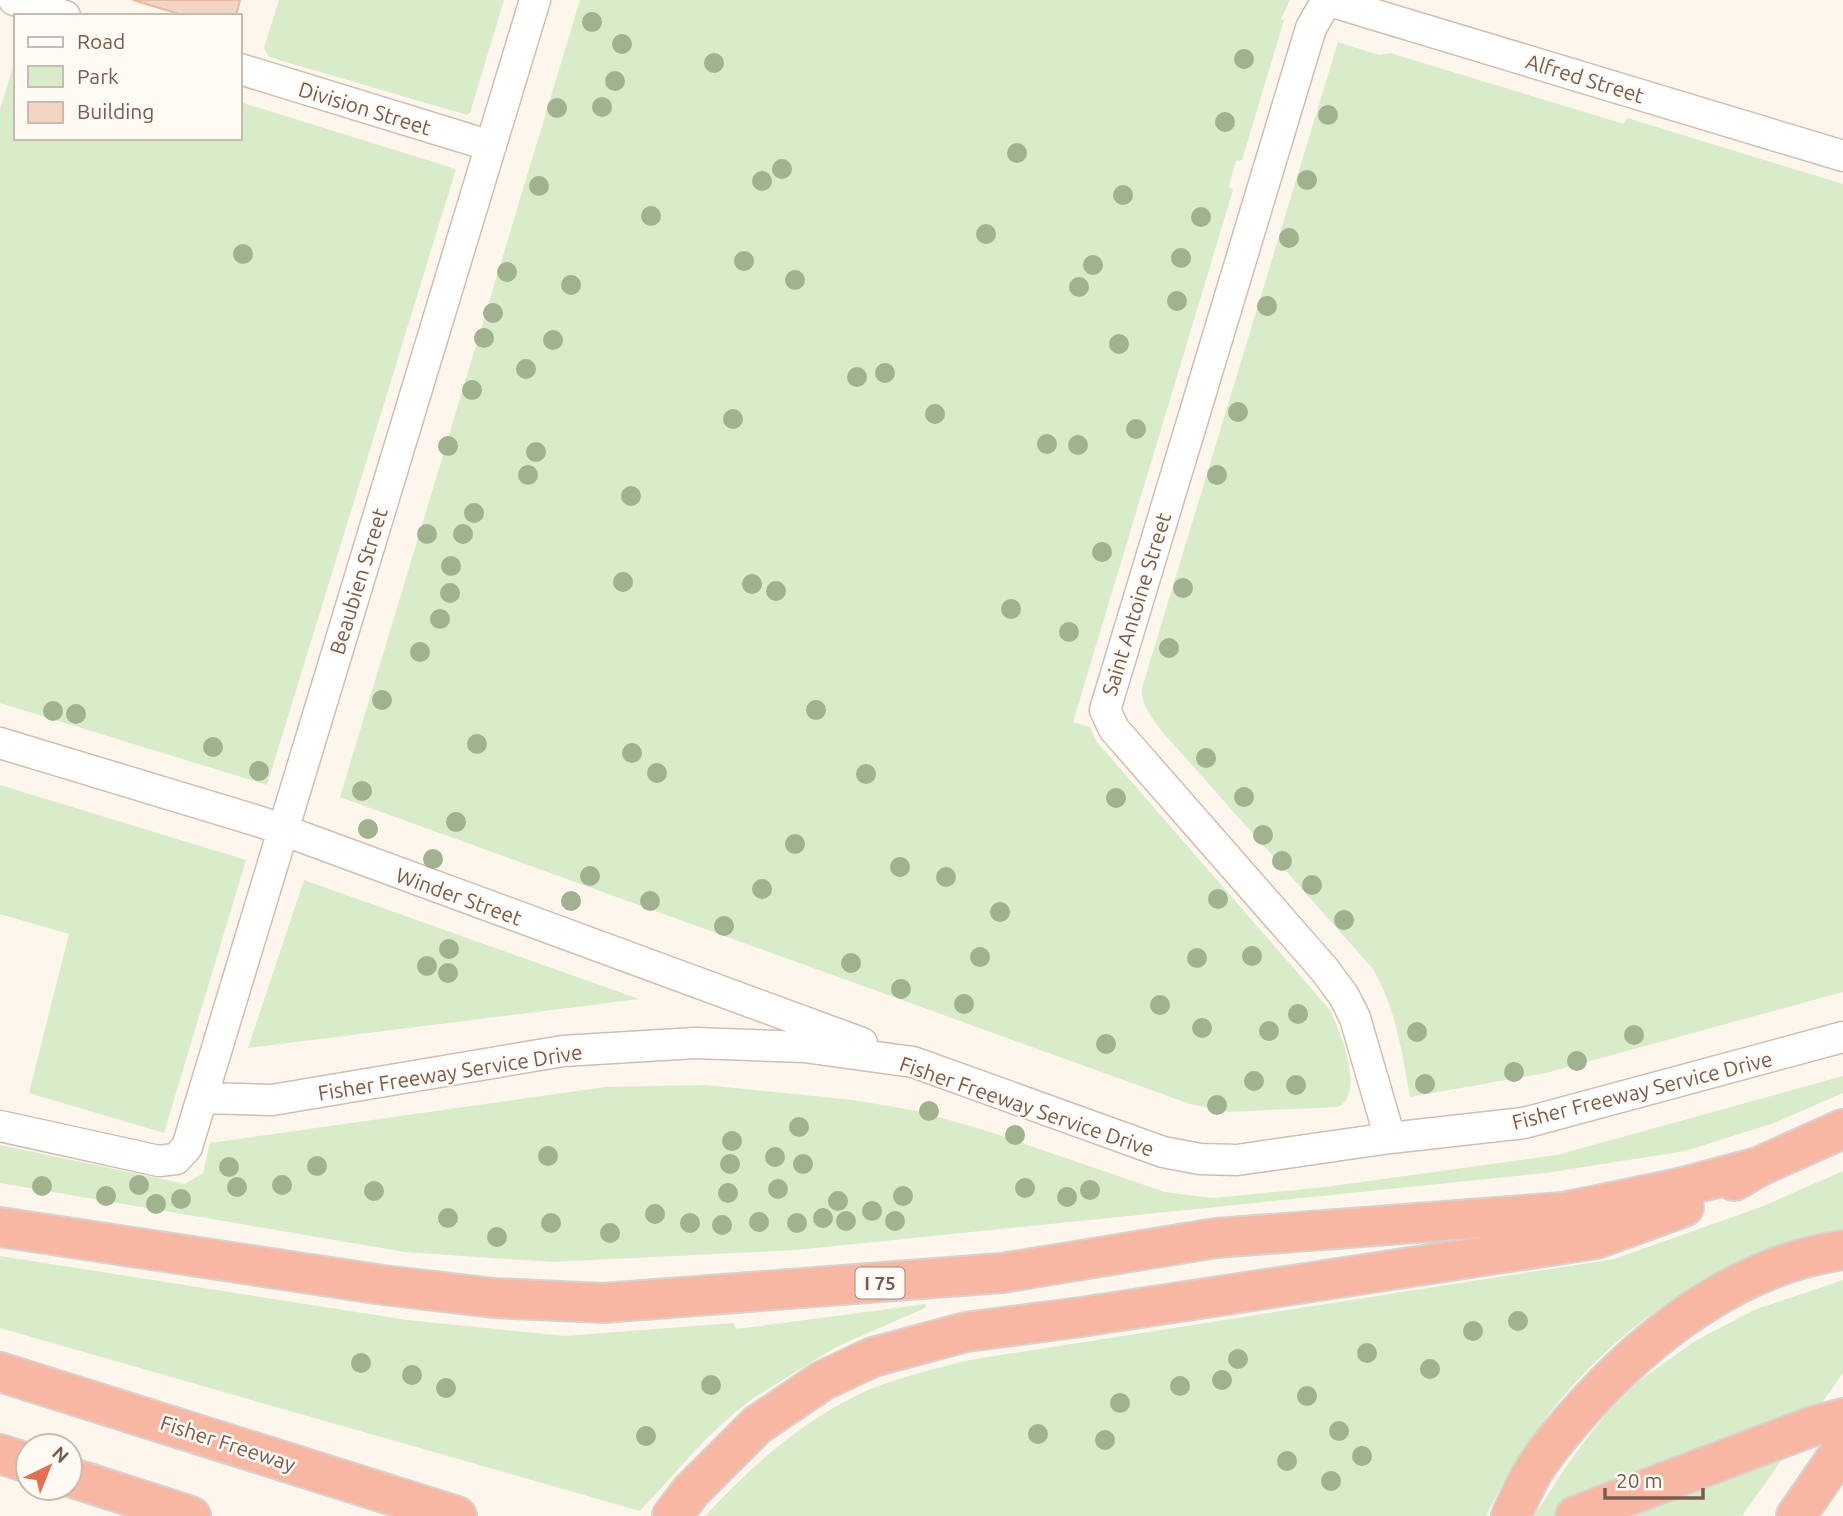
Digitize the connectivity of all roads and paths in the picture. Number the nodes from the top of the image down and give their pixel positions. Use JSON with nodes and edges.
{"nodes":[{"id":1,"x":14,"y":0,"type":"edge"},
{"id":2,"x":535,"y":0,"type":"edge"},
{"id":3,"x":1326,"y":0,"type":"edge"},
{"id":4,"x":59,"y":14,"type":"edge"},
{"id":5,"x":242,"y":70,"type":"edge"},
{"id":6,"x":491,"y":146,"type":"junction"},
{"id":7,"x":1843,"y":156,"type":"edge"},
{"id":8,"x":0,"y":743,"type":"edge"},
{"id":9,"x":282,"y":831,"type":"junction"},
{"id":10,"x":1843,"y":1037,"type":"edge"},
{"id":11,"x":913,"y":1062,"type":"junction"},
{"id":12,"x":202,"y":1098,"type":"junction"},
{"id":13,"x":0,"y":1126,"type":"edge"},
{"id":14,"x":1843,"y":1129,"type":"edge"},
{"id":15,"x":1390,"y":1138,"type":"junction"},
{"id":16,"x":1758,"y":1167,"type":"junction"},
{"id":17,"x":0,"y":1227,"type":"edge"},
{"id":18,"x":1843,"y":1250,"type":"edge"},
{"id":19,"x":0,"y":1372,"type":"edge"},
{"id":20,"x":1843,"y":1418,"type":"edge"},
{"id":21,"x":1843,"y":1448,"type":"edge"},
{"id":22,"x":84,"y":1481,"type":"edge"},
{"id":23,"x":191,"y":1516,"type":"edge"},
{"id":24,"x":457,"y":1516,"type":"edge"},
{"id":25,"x":672,"y":1516,"type":"edge"},
{"id":26,"x":1511,"y":1516,"type":"edge"},
{"id":27,"x":1575,"y":1516,"type":"edge"},
{"id":28,"x":1796,"y":1516,"type":"edge"}],
"edges":[{"from":1,"to":4,"type":"street"},
{"from":2,"to":6,"type":"street","name":"Beaubien Street"},
{"from":3,"to":7,"type":"street","name":"Alfred Street"},
{"from":3,"to":15,"type":"street","name":"Saint Antoine Street"},
{"from":5,"to":6,"type":"street","name":"Division Street"},
{"from":6,"to":9,"type":"street","name":"Beaubien Street"},
{"from":8,"to":9,"type":"street","name":"Winder Street"},
{"from":9,"to":11,"type":"street","name":"Winder Street"},
{"from":9,"to":12,"type":"street","name":"Beaubien Street"},
{"from":10,"to":15,"type":"street","name":"Fisher Freeway Service Drive"},
{"from":11,"to":12,"type":"street","name":"Fisher Freeway Service Drive"},
{"from":11,"to":15,"type":"street","name":"Fisher Freeway Service Drive"},
{"from":12,"to":13,"type":"street","name":"Beaubien Street"},
{"from":14,"to":16,"type":"highway","number":"I 75"},
{"from":16,"to":17,"type":"highway","number":"I 75"},
{"from":16,"to":25,"type":"highway"},
{"from":18,"to":26,"type":"highway"},
{"from":19,"to":24,"type":"highway","name":"Fisher Freeway"},
{"from":20,"to":27,"type":"highway"},
{"from":21,"to":28,"type":"highway"},
{"from":22,"to":23,"type":"highway"}]}
